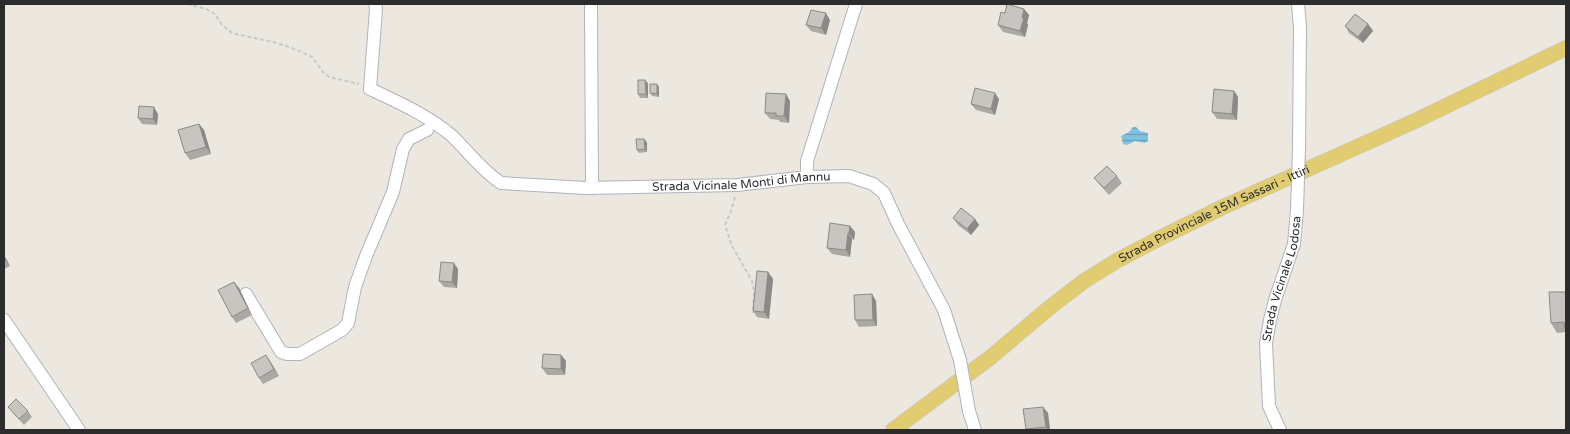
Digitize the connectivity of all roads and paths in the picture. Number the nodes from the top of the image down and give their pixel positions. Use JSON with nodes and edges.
{"nodes":[{"id":1,"x":187,"y":4,"type":"edge"},
{"id":2,"x":375,"y":4,"type":"edge"},
{"id":3,"x":591,"y":4,"type":"edge"},
{"id":4,"x":856,"y":4,"type":"edge"},
{"id":5,"x":1298,"y":4,"type":"edge"},
{"id":6,"x":1566,"y":48,"type":"edge"},
{"id":7,"x":370,"y":89,"type":"junction"},
{"id":8,"x":427,"y":130,"type":"dead end"},
{"id":9,"x":807,"y":177,"type":"junction"},
{"id":10,"x":737,"y":185,"type":"junction"},
{"id":11,"x":592,"y":188,"type":"junction"},
{"id":12,"x":246,"y":294,"type":"dead end"},
{"id":13,"x":752,"y":313,"type":"edge"},
{"id":14,"x":4,"y":320,"type":"edge"},
{"id":15,"x":79,"y":430,"type":"edge"},
{"id":16,"x":893,"y":430,"type":"edge"},
{"id":17,"x":975,"y":430,"type":"edge"},
{"id":18,"x":1280,"y":430,"type":"edge"}],
"edges":[{"from":1,"to":7,"type":"path"},
{"from":2,"to":7,"type":"street"},
{"from":3,"to":11,"type":"street"},
{"from":4,"to":9,"type":"street"},
{"from":5,"to":18,"type":"street","name":"Strada Vicinale Lodosa","bridge":true},
{"from":6,"to":16,"type":"main road","name":"Strada Provinciale 15M Sassari - Ittiri"},
{"from":7,"to":11,"type":"street","name":"Strada Vicinale Monti di Mannu"},
{"from":8,"to":12,"type":"street"},
{"from":9,"to":10,"type":"street","name":"Strada Vicinale Monti di Mannu"},
{"from":9,"to":17,"type":"street","name":"Strada Vicinale Monti di Mannu","bridge":true},
{"from":10,"to":11,"type":"street","name":"Strada Vicinale Monti di Mannu"},
{"from":10,"to":13,"type":"path"},
{"from":14,"to":15,"type":"street"}]}
